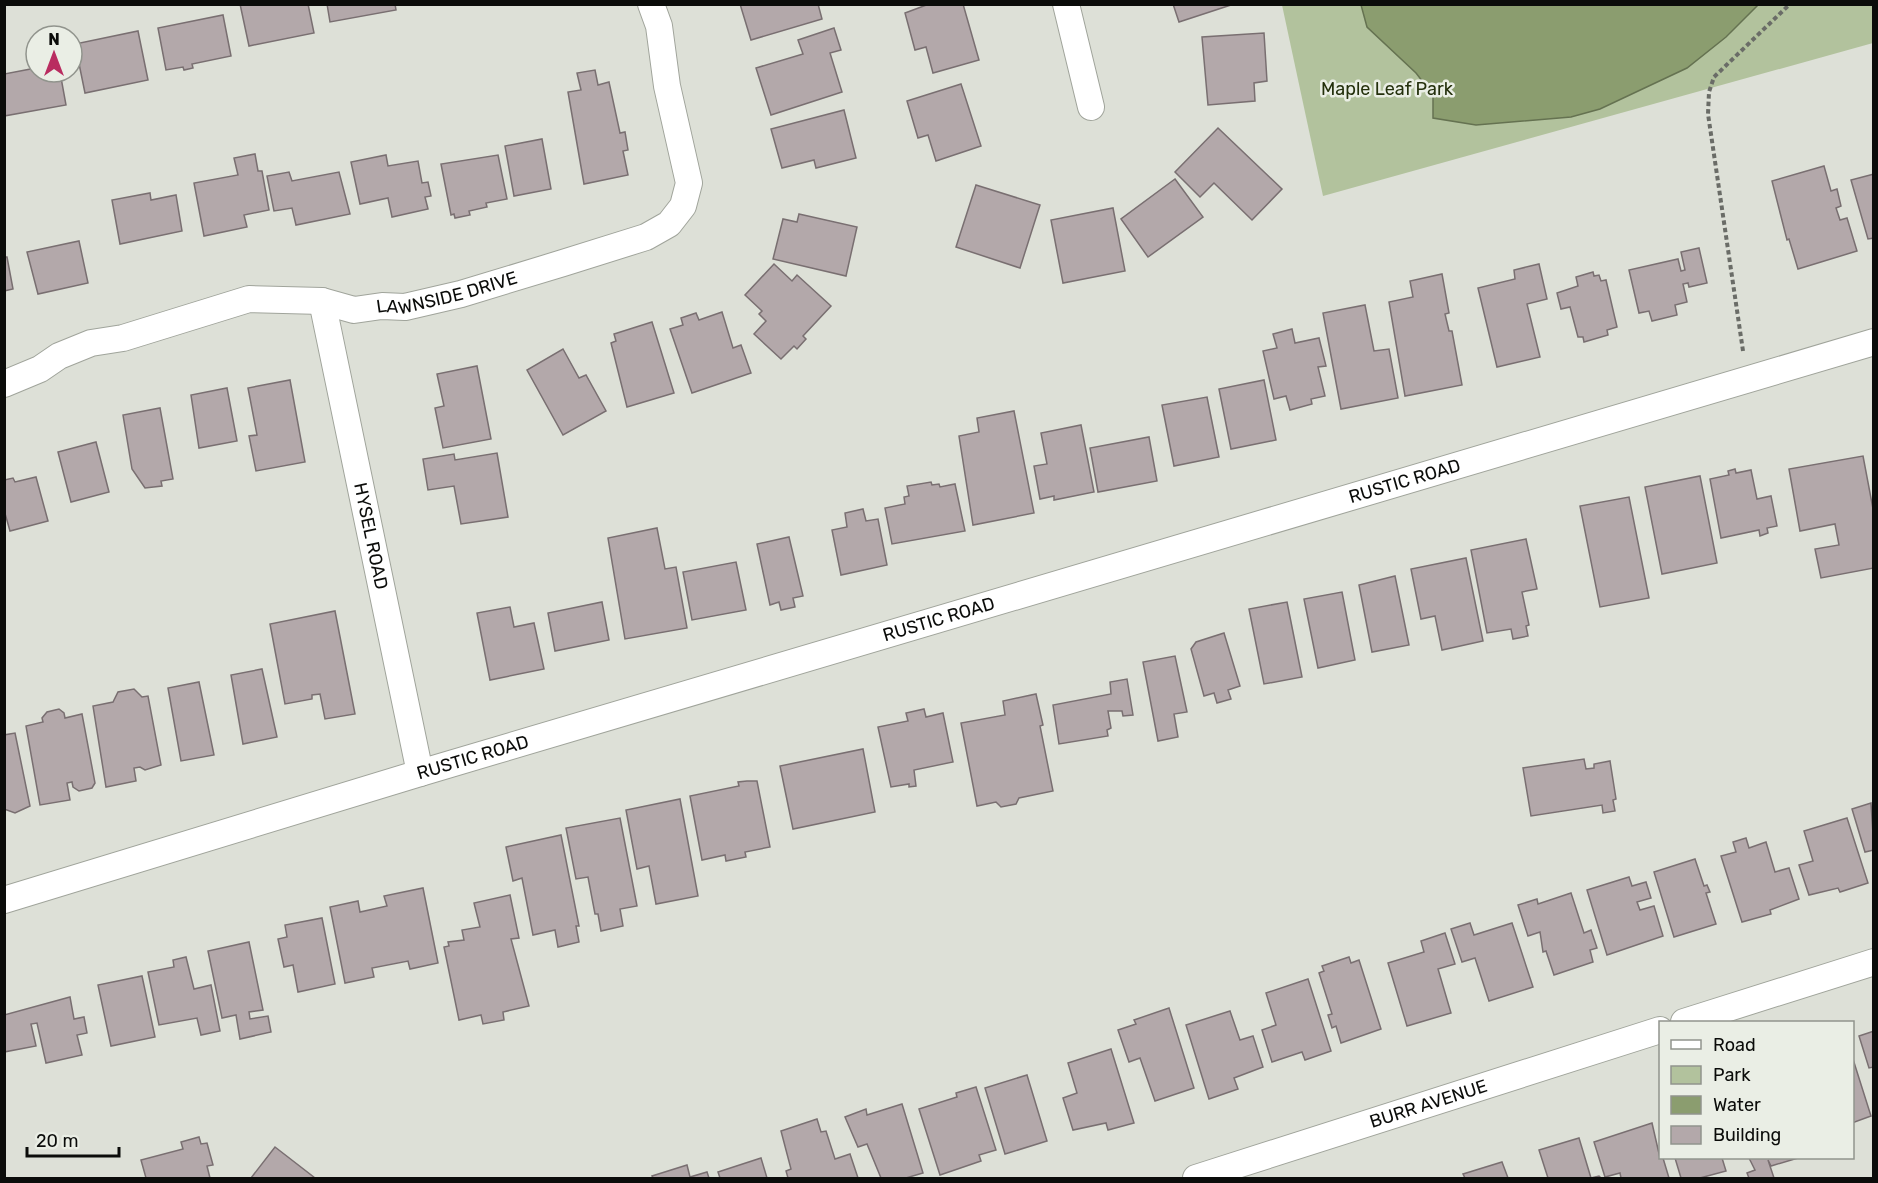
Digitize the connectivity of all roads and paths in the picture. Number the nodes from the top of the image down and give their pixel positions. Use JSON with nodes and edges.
{"nodes":[{"id":1,"x":651,"y":4,"type":"edge"},
{"id":2,"x":1066,"y":4,"type":"edge"},
{"id":3,"x":1790,"y":4,"type":"edge"},
{"id":4,"x":1091,"y":107,"type":"dead end"},
{"id":5,"x":322,"y":301,"type":"junction"},
{"id":6,"x":1874,"y":342,"type":"edge"},
{"id":7,"x":1748,"y":379,"type":"junction"},
{"id":8,"x":4,"y":384,"type":"edge"},
{"id":9,"x":420,"y":772,"type":"junction"},
{"id":10,"x":4,"y":900,"type":"edge"},
{"id":11,"x":1874,"y":962,"type":"edge"},
{"id":12,"x":1690,"y":1021,"type":"edge"},
{"id":13,"x":1659,"y":1030,"type":"edge"},
{"id":14,"x":1254,"y":1170,"type":"edge"},
{"id":15,"x":1196,"y":1179,"type":"edge"}],
"edges":[{"from":1,"to":5,"type":"street","name":"LAWNSIDE DRIVE"},
{"from":2,"to":4,"type":"street"},
{"from":3,"to":7,"type":"path"},
{"from":5,"to":8,"type":"street","name":"LAWNSIDE DRIVE"},
{"from":5,"to":9,"type":"street","name":"HYSEL ROAD"},
{"from":6,"to":7,"type":"street","name":"RUSTIC ROAD"},
{"from":7,"to":9,"type":"street","name":"RUSTIC ROAD"},
{"from":9,"to":10,"type":"street","name":"RUSTIC ROAD"},
{"from":11,"to":12,"type":"street"},
{"from":13,"to":14,"type":"street","name":"BURR AVENUE"},
{"from":14,"to":15,"type":"street","name":"BURR AVENUE"}]}
